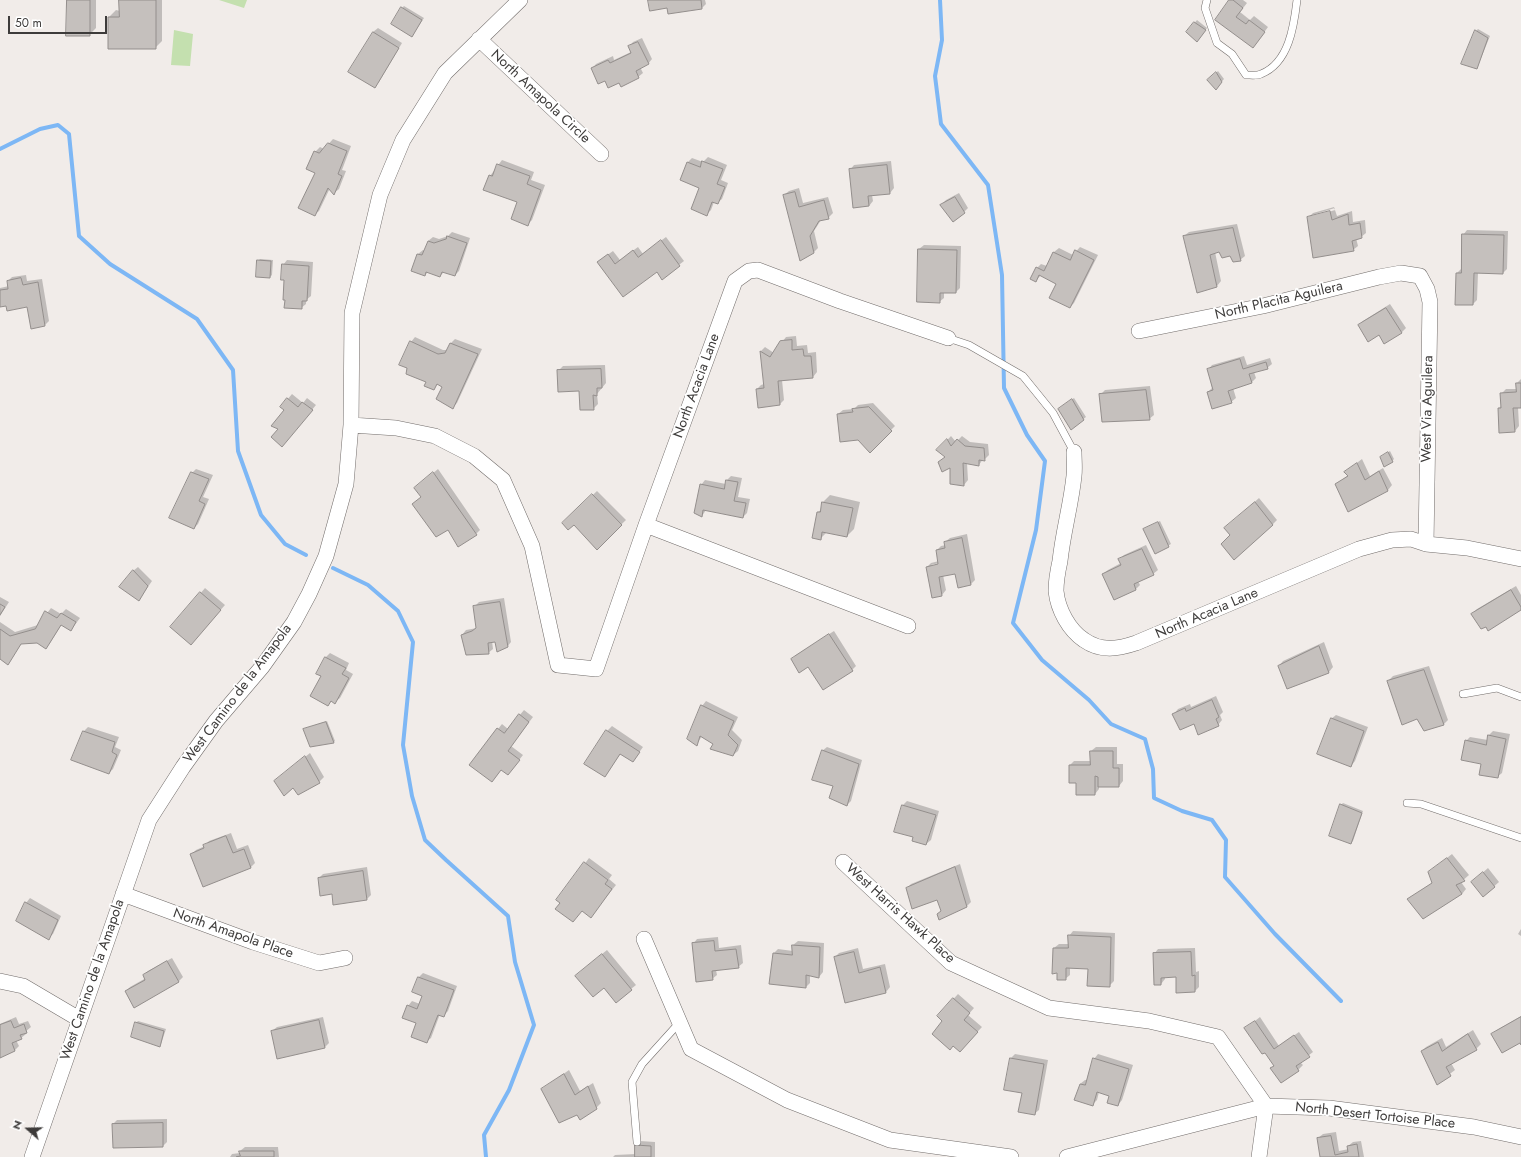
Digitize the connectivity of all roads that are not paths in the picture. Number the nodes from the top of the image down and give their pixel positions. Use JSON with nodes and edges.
{"nodes":[{"id":1,"x":520,"y":0,"type":"edge"},
{"id":2,"x":1207,"y":0,"type":"edge"},
{"id":3,"x":1297,"y":0,"type":"edge"},
{"id":4,"x":479,"y":39,"type":"junction"},
{"id":5,"x":601,"y":154,"type":"dead end"},
{"id":6,"x":1420,"y":276,"type":"joint"},
{"id":7,"x":1139,"y":331,"type":"dead end"},
{"id":8,"x":948,"y":338,"type":"joint"},
{"id":9,"x":351,"y":425,"type":"junction"},
{"id":10,"x":1074,"y":452,"type":"joint"},
{"id":11,"x":646,"y":525,"type":"junction"},
{"id":12,"x":1426,"y":544,"type":"junction"},
{"id":13,"x":1521,"y":559,"type":"edge"},
{"id":14,"x":908,"y":626,"type":"dead end"},
{"id":15,"x":1463,"y":694,"type":"dead end"},
{"id":16,"x":1521,"y":697,"type":"edge"},
{"id":17,"x":1407,"y":802,"type":"dead end"},
{"id":18,"x":1521,"y":838,"type":"edge"},
{"id":19,"x":842,"y":862,"type":"dead end"},
{"id":20,"x":123,"y":894,"type":"junction"},
{"id":21,"x":644,"y":939,"type":"dead end"},
{"id":22,"x":345,"y":958,"type":"dead end"},
{"id":23,"x":0,"y":981,"type":"edge"},
{"id":24,"x":79,"y":1019,"type":"junction"},
{"id":25,"x":680,"y":1022,"type":"junction"},
{"id":26,"x":1266,"y":1106,"type":"junction"},
{"id":27,"x":1521,"y":1137,"type":"edge"},
{"id":28,"x":637,"y":1142,"type":"dead end"},
{"id":29,"x":968,"y":1154,"type":"edge"},
{"id":30,"x":32,"y":1157,"type":"edge"},
{"id":31,"x":1011,"y":1157,"type":"edge"},
{"id":32,"x":1067,"y":1157,"type":"edge"},
{"id":33,"x":1259,"y":1157,"type":"edge"}],
"edges":[{"from":1,"to":4,"type":"street","name":"West Camino de la Amapola"},
{"from":2,"to":3,"type":"lane"},
{"from":4,"to":5,"type":"street","name":"North Amapola Circle"},
{"from":4,"to":9,"type":"street","name":"West Camino de la Amapola"},
{"from":6,"to":7,"type":"street","name":"North Placita Aguilera"},
{"from":6,"to":12,"type":"street","name":"West Via Aguilera"},
{"from":8,"to":10,"type":"lane"},
{"from":8,"to":11,"type":"street","name":"North Acacia Lane"},
{"from":9,"to":11,"type":"street","name":"North Acacia Lane"},
{"from":9,"to":20,"type":"street","name":"West Camino de la Amapola"},
{"from":10,"to":12,"type":"street","name":"North Acacia Lane"},
{"from":11,"to":14,"type":"street"},
{"from":12,"to":13,"type":"street","name":"North Acacia Lane"},
{"from":15,"to":16,"type":"lane"},
{"from":17,"to":18,"type":"lane"},
{"from":19,"to":26,"type":"street","name":"West Harris Hawk Place"},
{"from":20,"to":22,"type":"street","name":"North Amapola Place"},
{"from":20,"to":24,"type":"street","name":"West Camino de la Amapola"},
{"from":21,"to":25,"type":"street"},
{"from":23,"to":24,"type":"street"},
{"from":24,"to":30,"type":"street","name":"West Camino de la Amapola"},
{"from":25,"to":28,"type":"lane"},
{"from":25,"to":29,"type":"street"},
{"from":26,"to":27,"type":"street","name":"North Desert Tortoise Place"},
{"from":26,"to":32,"type":"street","name":"North Desert Tortoise Place"},
{"from":26,"to":33,"type":"street"},
{"from":29,"to":31,"type":"street"}]}
